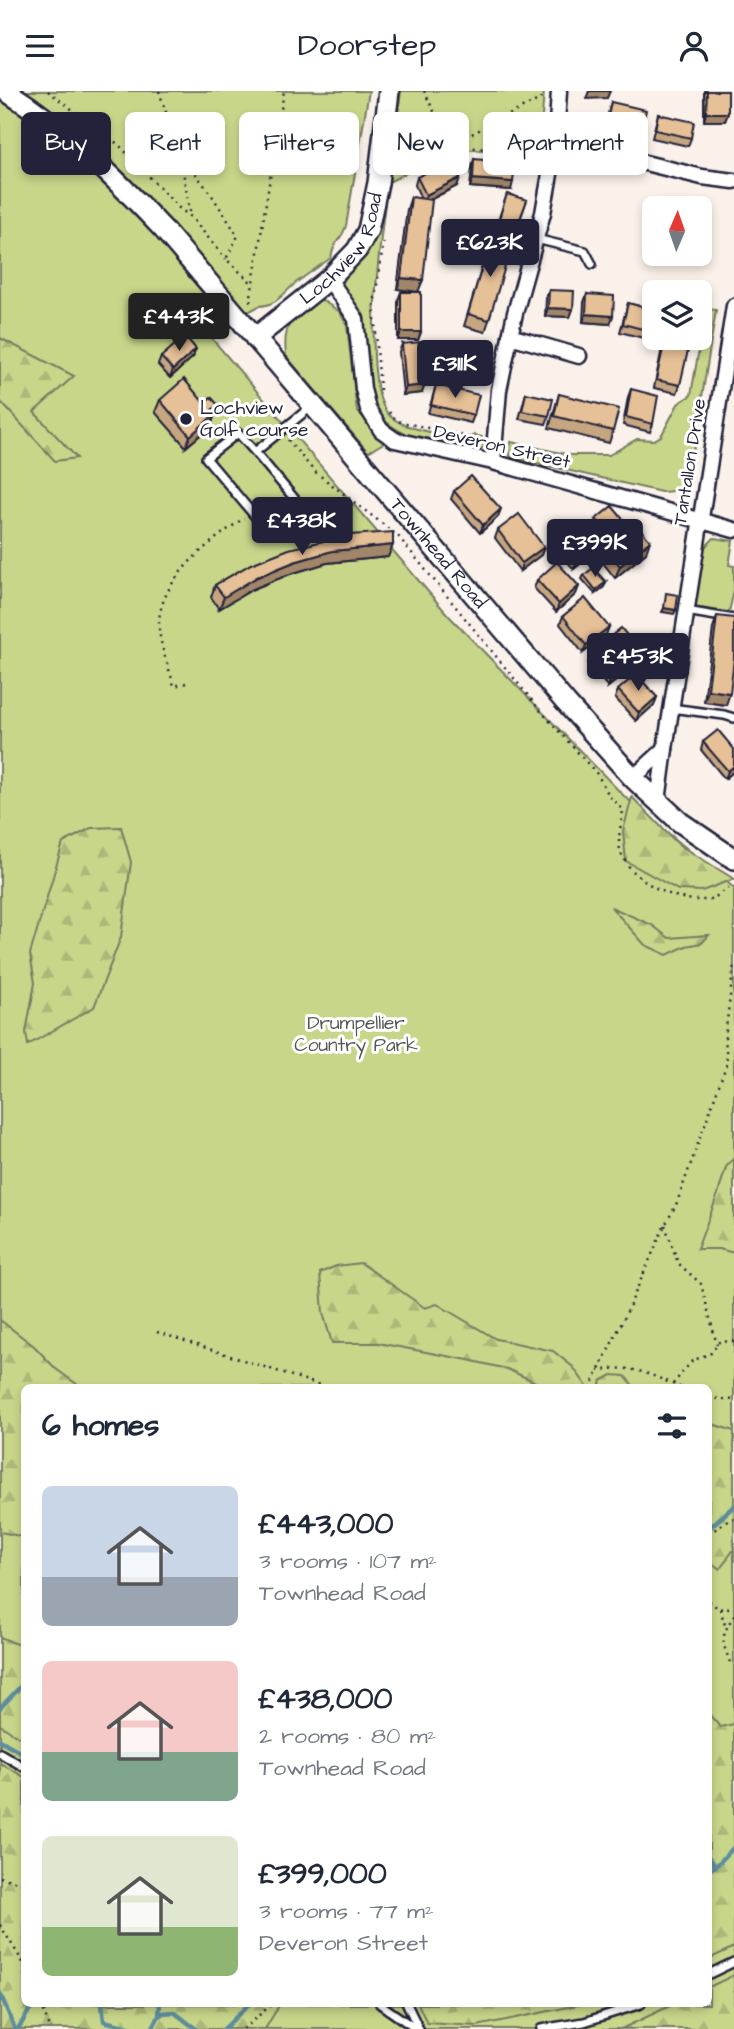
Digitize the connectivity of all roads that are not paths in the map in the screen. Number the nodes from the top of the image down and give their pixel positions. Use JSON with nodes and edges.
{"nodes":[{"id":1,"x":6,"y":91,"type":"edge"},
{"id":2,"x":389,"y":91,"type":"edge"},
{"id":3,"x":559,"y":92,"type":"edge"},
{"id":4,"x":558,"y":112,"type":"edge"},
{"id":5,"x":648,"y":166,"type":"edge"},
{"id":6,"x":549,"y":175,"type":"edge"},
{"id":7,"x":734,"y":181,"type":"edge"},
{"id":8,"x":536,"y":239,"type":"junction"},
{"id":9,"x":592,"y":264,"type":"dead end"},
{"id":10,"x":329,"y":279,"type":"junction"},
{"id":11,"x":734,"y":306,"type":"edge"},
{"id":12,"x":250,"y":332,"type":"junction"},
{"id":13,"x":510,"y":336,"type":"junction"},
{"id":14,"x":579,"y":356,"type":"dead end"},
{"id":15,"x":730,"y":361,"type":"edge"},
{"id":16,"x":313,"y":405,"type":"junction"},
{"id":17,"x":254,"y":452,"type":"junction"},
{"id":18,"x":493,"y":461,"type":"junction"},
{"id":19,"x":700,"y":520,"type":"junction"},
{"id":20,"x":734,"y":530,"type":"edge"},
{"id":21,"x":685,"y":611,"type":"junction"},
{"id":22,"x":734,"y":619,"type":"edge"},
{"id":23,"x":671,"y":708,"type":"junction"},
{"id":24,"x":734,"y":718,"type":"edge"},
{"id":25,"x":665,"y":749,"type":"junction"},
{"id":26,"x":633,"y":778,"type":"junction"},
{"id":27,"x":657,"y":801,"type":"junction"},
{"id":28,"x":734,"y":859,"type":"edge"},
{"id":29,"x":0,"y":1753,"type":"edge"},
{"id":30,"x":21,"y":1765,"type":"edge"},
{"id":31,"x":734,"y":1962,"type":"edge"},
{"id":32,"x":712,"y":1973,"type":"edge"},
{"id":33,"x":385,"y":2007,"type":"edge"},
{"id":34,"x":408,"y":2007,"type":"edge"},
{"id":35,"x":632,"y":2007,"type":"edge"},
{"id":36,"x":418,"y":2029,"type":"edge"},
{"id":37,"x":541,"y":2029,"type":"edge"}],
"edges":[{"from":1,"to":12,"type":"street","name":"Townhead Road"},
{"from":2,"to":10,"type":"street","name":"Lochview Road"},
{"from":3,"to":4,"type":"street"},
{"from":5,"to":7,"type":"street"},
{"from":6,"to":8,"type":"street"},
{"from":8,"to":9,"type":"lane"},
{"from":8,"to":13,"type":"street"},
{"from":10,"to":12,"type":"street","name":"Lochview Road"},
{"from":10,"to":18,"type":"street","name":"Deveron Street"},
{"from":11,"to":15,"type":"street","name":"Tantallon Drive"},
{"from":12,"to":16,"type":"street","name":"Townhead Road"},
{"from":13,"to":14,"type":"street"},
{"from":13,"to":18,"type":"street"},
{"from":15,"to":19,"type":"street","name":"Tantallon Drive"},
{"from":16,"to":17,"type":"lane"},
{"from":16,"to":26,"type":"street","name":"Townhead Road"},
{"from":17,"to":17,"type":"lane"},
{"from":18,"to":19,"type":"street","name":"Deveron Street"},
{"from":19,"to":20,"type":"street","name":"Deveron Street"},
{"from":19,"to":21,"type":"street","name":"Tantallon Drive"},
{"from":21,"to":22,"type":"lane"},
{"from":21,"to":23,"type":"street","name":"Tantallon Drive"},
{"from":23,"to":24,"type":"lane"},
{"from":23,"to":25,"type":"street","name":"Tantallon Drive"},
{"from":25,"to":26,"type":"street"},
{"from":25,"to":27,"type":"street","name":"Tantallon Drive"},
{"from":26,"to":27,"type":"street","name":"Townhead Road"},
{"from":27,"to":28,"type":"street","name":"Townhead Road"},
{"from":29,"to":30,"type":"lane"},
{"from":31,"to":32,"type":"lane"},
{"from":33,"to":36,"type":"lane"},
{"from":34,"to":36,"type":"lane"},
{"from":35,"to":37,"type":"lane"}]}
